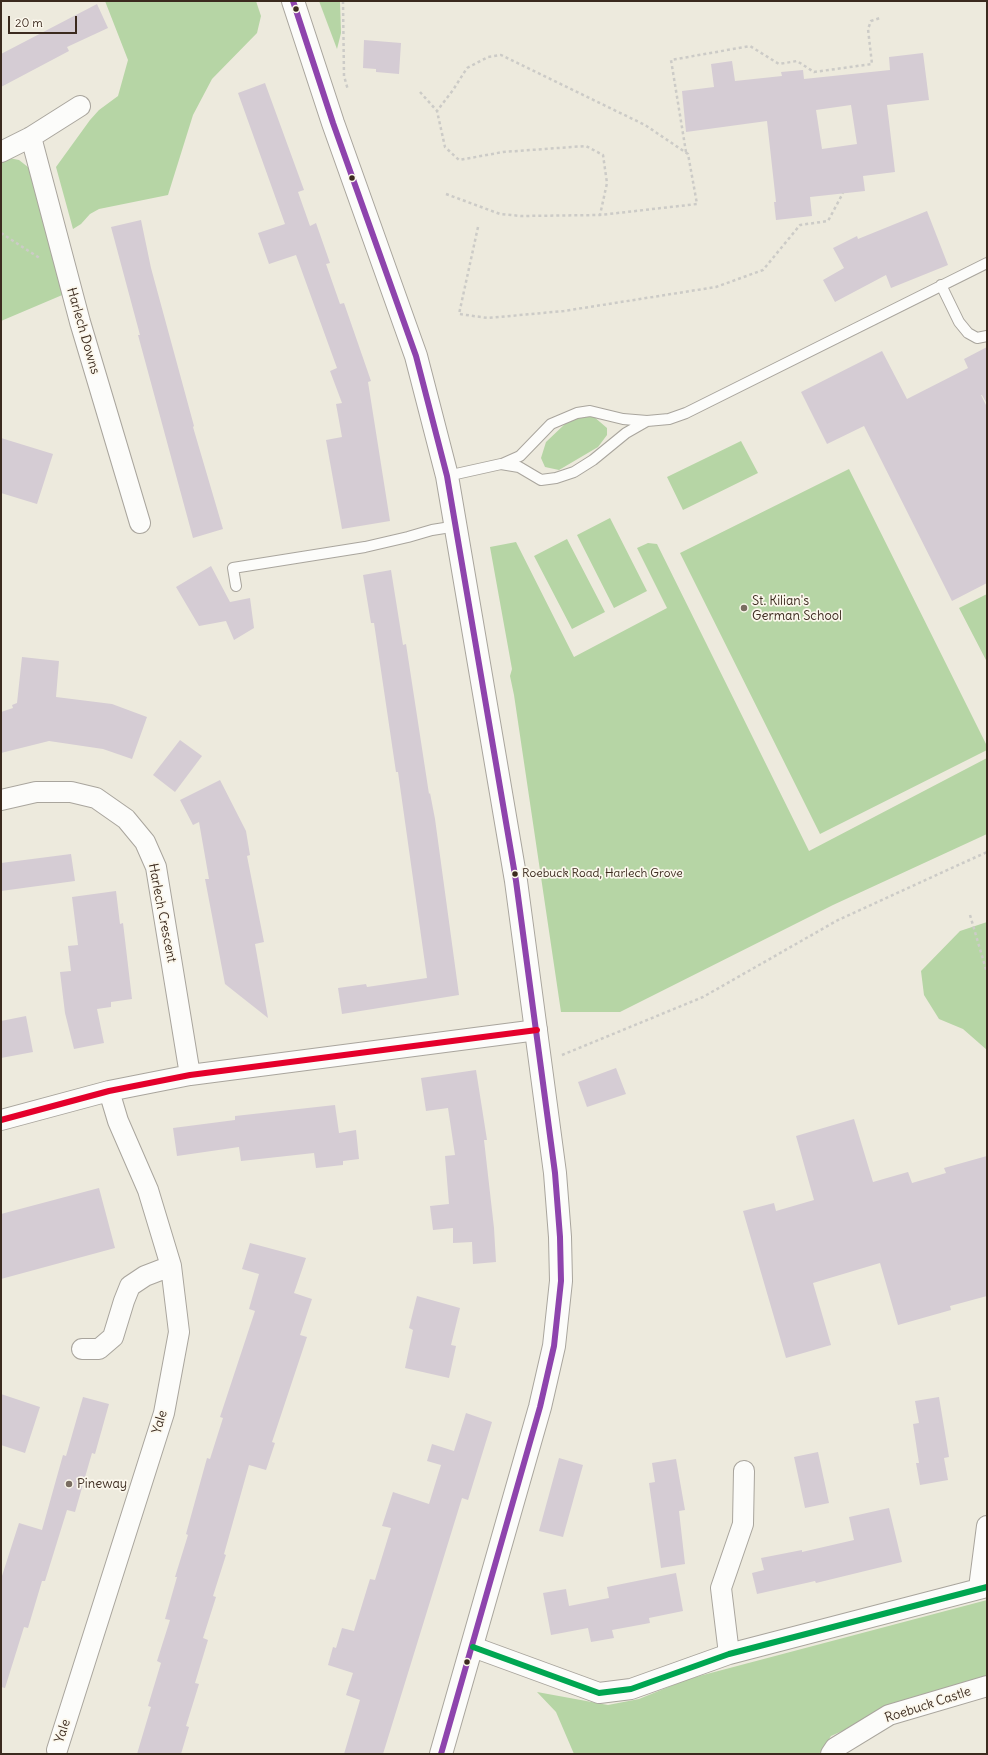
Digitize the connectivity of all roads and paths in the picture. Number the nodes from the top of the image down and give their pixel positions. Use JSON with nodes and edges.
{"nodes":[{"id":1,"x":293,"y":1,"type":"edge"},
{"id":2,"x":343,"y":1,"type":"edge"},
{"id":3,"x":880,"y":18,"type":"dead end"},
{"id":4,"x":420,"y":92,"type":"dead end"},
{"id":5,"x":350,"y":96,"type":"dead end"},
{"id":6,"x":80,"y":106,"type":"dead end"},
{"id":7,"x":437,"y":111,"type":"junction"},
{"id":8,"x":31,"y":137,"type":"junction"},
{"id":9,"x":1,"y":152,"type":"edge"},
{"id":10,"x":686,"y":152,"type":"junction"},
{"id":11,"x":844,"y":193,"type":"dead end"},
{"id":12,"x":446,"y":194,"type":"dead end"},
{"id":13,"x":600,"y":215,"type":"junction"},
{"id":14,"x":478,"y":226,"type":"dead end"},
{"id":15,"x":1,"y":233,"type":"edge"},
{"id":16,"x":987,"y":263,"type":"edge"},
{"id":17,"x":68,"y":277,"type":"junction"},
{"id":18,"x":940,"y":285,"type":"junction"},
{"id":19,"x":987,"y":336,"type":"edge"},
{"id":20,"x":647,"y":421,"type":"junction"},
{"id":21,"x":501,"y":464,"type":"junction"},
{"id":22,"x":447,"y":476,"type":"junction"},
{"id":23,"x":140,"y":523,"type":"dead end"},
{"id":24,"x":456,"y":526,"type":"junction"},
{"id":25,"x":236,"y":586,"type":"dead end"},
{"id":26,"x":1,"y":800,"type":"edge"},
{"id":27,"x":987,"y":852,"type":"edge"},
{"id":28,"x":970,"y":915,"type":"dead end"},
{"id":29,"x":987,"y":973,"type":"edge"},
{"id":30,"x":537,"y":1030,"type":"junction"},
{"id":31,"x":540,"y":1062,"type":"junction"},
{"id":32,"x":190,"y":1075,"type":"junction"},
{"id":33,"x":109,"y":1092,"type":"junction"},
{"id":34,"x":1,"y":1120,"type":"edge"},
{"id":35,"x":171,"y":1266,"type":"junction"},
{"id":36,"x":82,"y":1349,"type":"dead end"},
{"id":37,"x":744,"y":1471,"type":"dead end"},
{"id":38,"x":987,"y":1526,"type":"edge"},
{"id":39,"x":983,"y":1587,"type":"edge"},
{"id":40,"x":472,"y":1647,"type":"junction"},
{"id":41,"x":729,"y":1654,"type":"junction"},
{"id":42,"x":987,"y":1686,"type":"edge"},
{"id":43,"x":57,"y":1750,"type":"dead end"},
{"id":44,"x":441,"y":1754,"type":"edge"},
{"id":45,"x":831,"y":1754,"type":"edge"}],
"edges":[{"from":1,"to":22,"type":"street"},
{"from":2,"to":5,"type":"path"},
{"from":3,"to":10,"type":"path"},
{"from":4,"to":7,"type":"path"},
{"from":6,"to":8,"type":"street"},
{"from":7,"to":10,"type":"path"},
{"from":7,"to":13,"type":"path"},
{"from":8,"to":9,"type":"street"},
{"from":8,"to":17,"type":"street","name":"Harlech Downs"},
{"from":10,"to":13,"type":"path"},
{"from":11,"to":14,"type":"path"},
{"from":12,"to":13,"type":"path"},
{"from":15,"to":17,"type":"path"},
{"from":16,"to":18,"type":"lane"},
{"from":17,"to":23,"type":"street","name":"Harlech Downs"},
{"from":18,"to":19,"type":"lane"},
{"from":18,"to":20,"type":"lane"},
{"from":20,"to":21,"type":"lane"},
{"from":20,"to":21,"type":"lane"},
{"from":21,"to":22,"type":"lane"},
{"from":22,"to":24,"type":"street"},
{"from":24,"to":25,"type":"lane"},
{"from":24,"to":30,"type":"street"},
{"from":26,"to":32,"type":"street","name":"Harlech Crescent"},
{"from":27,"to":31,"type":"path"},
{"from":28,"to":29,"type":"path"},
{"from":30,"to":31,"type":"street"},
{"from":30,"to":32,"type":"street"},
{"from":31,"to":40,"type":"street"},
{"from":32,"to":33,"type":"street"},
{"from":33,"to":34,"type":"street"},
{"from":33,"to":35,"type":"street","name":"Yale"},
{"from":35,"to":36,"type":"street"},
{"from":35,"to":43,"type":"street","name":"Yale"},
{"from":37,"to":41,"type":"street"},
{"from":38,"to":39,"type":"street"},
{"from":39,"to":41,"type":"street"},
{"from":40,"to":41,"type":"street"},
{"from":40,"to":44,"type":"street"},
{"from":42,"to":45,"type":"street","name":"Roebuck Castle"}]}
